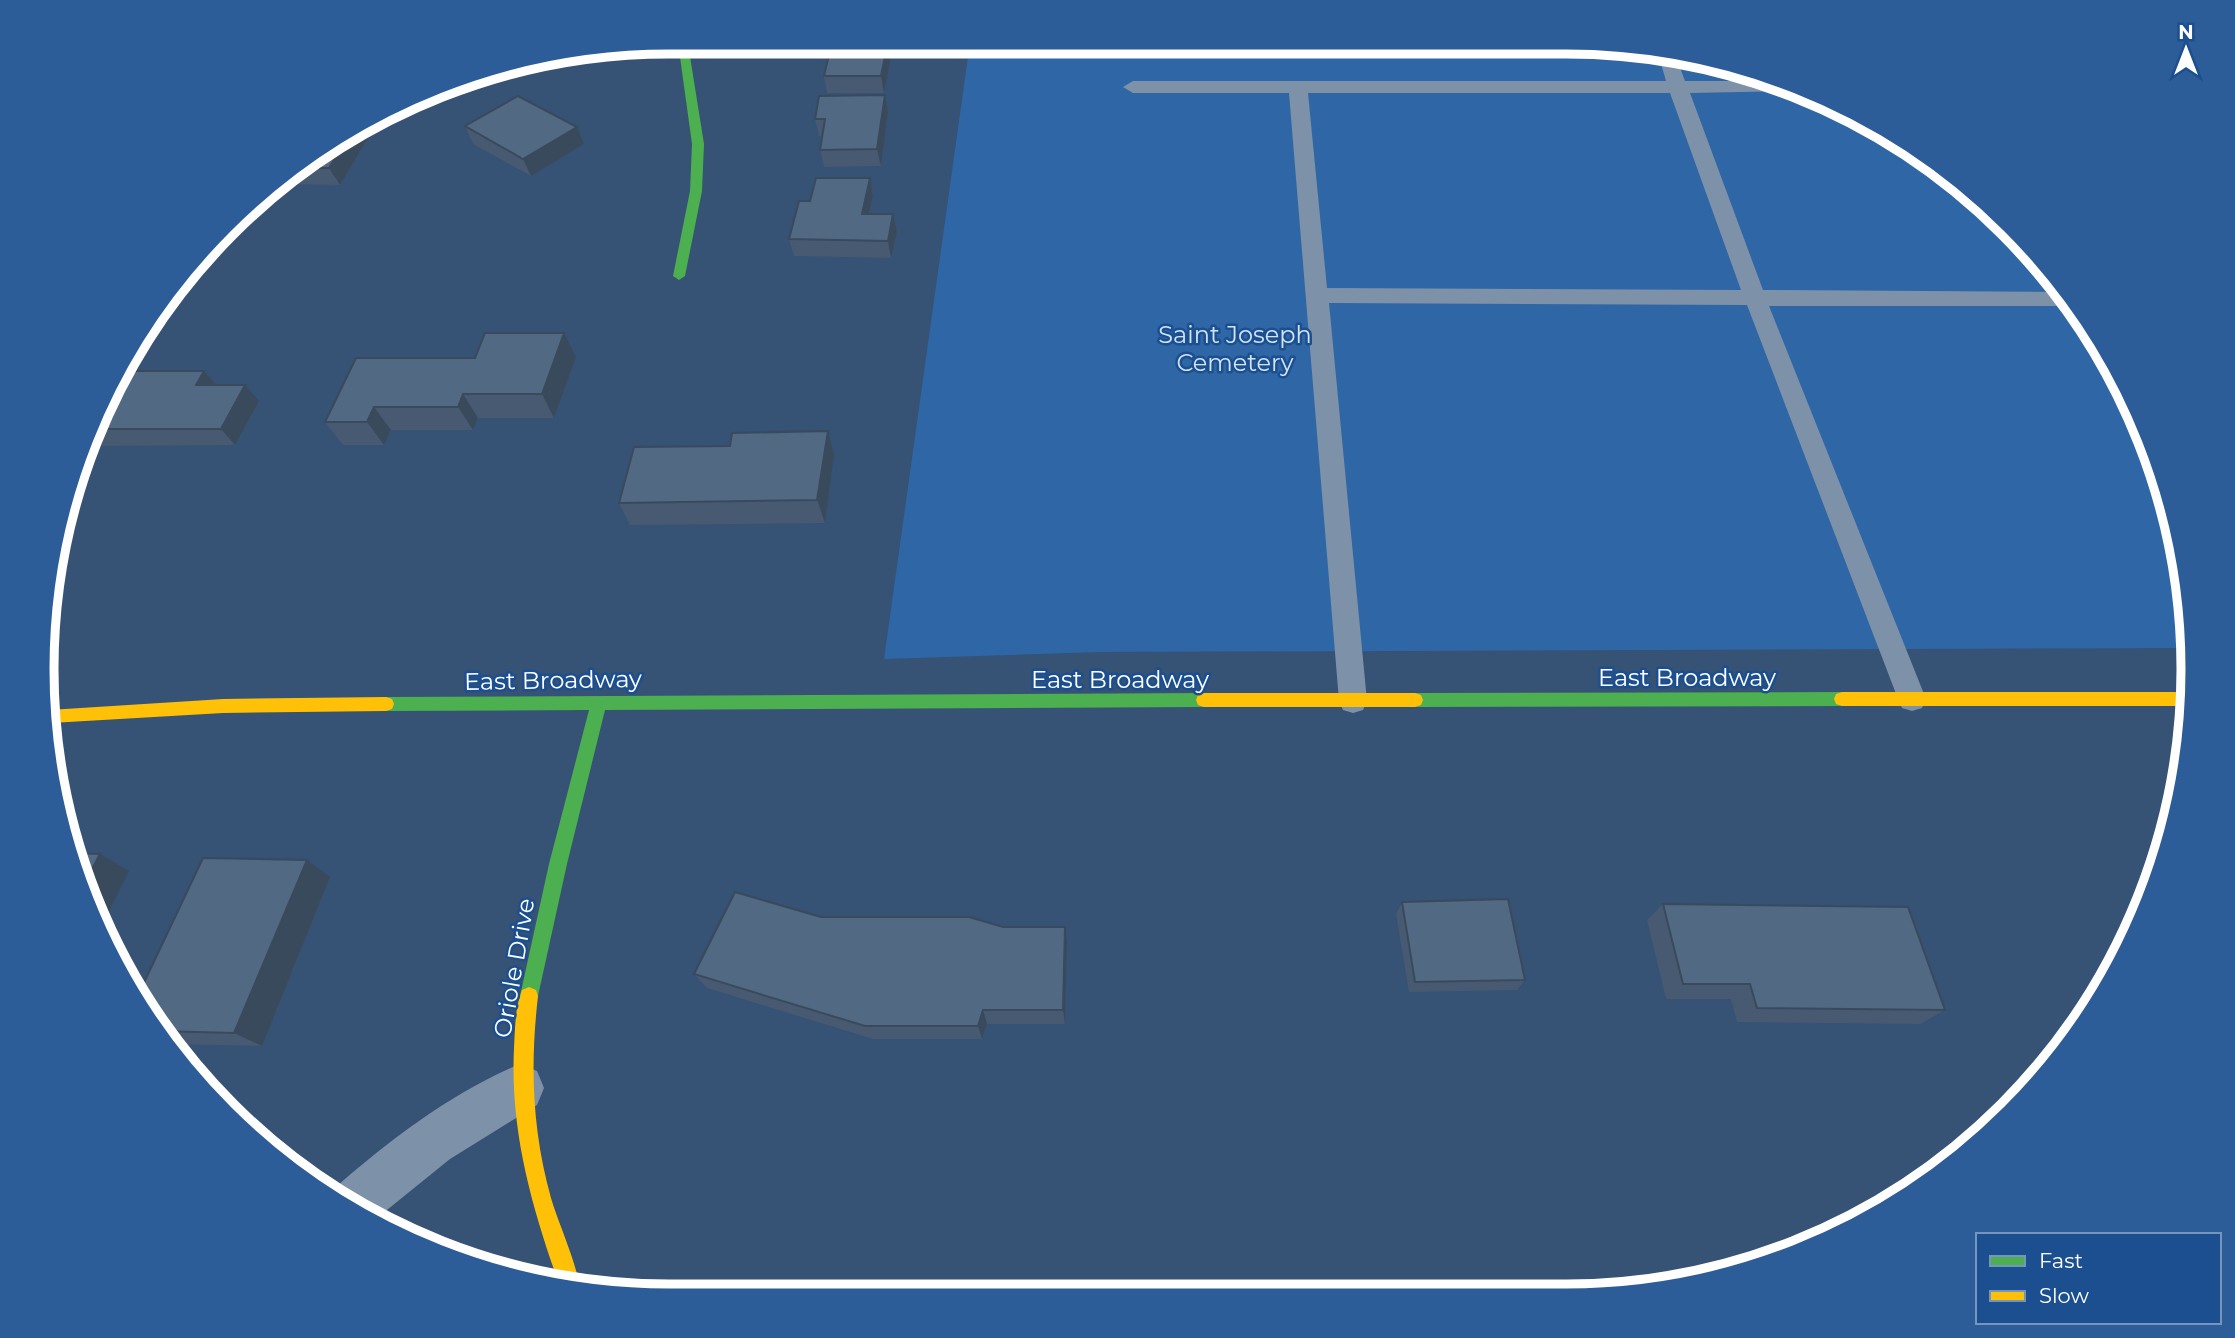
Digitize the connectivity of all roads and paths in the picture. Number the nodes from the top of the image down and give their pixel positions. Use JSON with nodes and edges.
{"nodes":[{"id":1,"x":687,"y":54,"type":"edge"},
{"id":2,"x":1668,"y":63,"type":"edge"},
{"id":3,"x":1133,"y":87,"type":"dead end"},
{"id":4,"x":1298,"y":87,"type":"junction"},
{"id":5,"x":1677,"y":87,"type":"junction"},
{"id":6,"x":1764,"y":87,"type":"edge"},
{"id":7,"x":679,"y":276,"type":"dead end"},
{"id":8,"x":1315,"y":295,"type":"junction"},
{"id":9,"x":1755,"y":298,"type":"junction"},
{"id":10,"x":2058,"y":300,"type":"edge"},
{"id":11,"x":1912,"y":699,"type":"junction"},
{"id":12,"x":2180,"y":699,"type":"edge"},
{"id":13,"x":599,"y":701,"type":"junction"},
{"id":14,"x":1353,"y":701,"type":"junction"},
{"id":15,"x":57,"y":716,"type":"edge"},
{"id":16,"x":520,"y":1088,"type":"junction"},
{"id":17,"x":360,"y":1200,"type":"edge"},
{"id":18,"x":566,"y":1275,"type":"edge"}],
"edges":[{"from":1,"to":7,"type":"main road"},
{"from":2,"to":5,"type":"lane"},
{"from":3,"to":4,"type":"lane"},
{"from":4,"to":5,"type":"lane"},
{"from":4,"to":8,"type":"lane"},
{"from":5,"to":6,"type":"lane"},
{"from":5,"to":9,"type":"lane"},
{"from":8,"to":9,"type":"lane"},
{"from":8,"to":14,"type":"lane"},
{"from":9,"to":10,"type":"lane"},
{"from":9,"to":11,"type":"lane"},
{"from":11,"to":12,"type":"main road","name":"East Broadway"},
{"from":11,"to":14,"type":"main road","name":"East Broadway"},
{"from":13,"to":14,"type":"main road","name":"East Broadway"},
{"from":13,"to":15,"type":"main road","name":"East Broadway"},
{"from":13,"to":16,"type":"main road","name":"Oriole Drive"},
{"from":16,"to":17,"type":"street"},
{"from":16,"to":18,"type":"main road","name":"Oriole Drive"}]}
